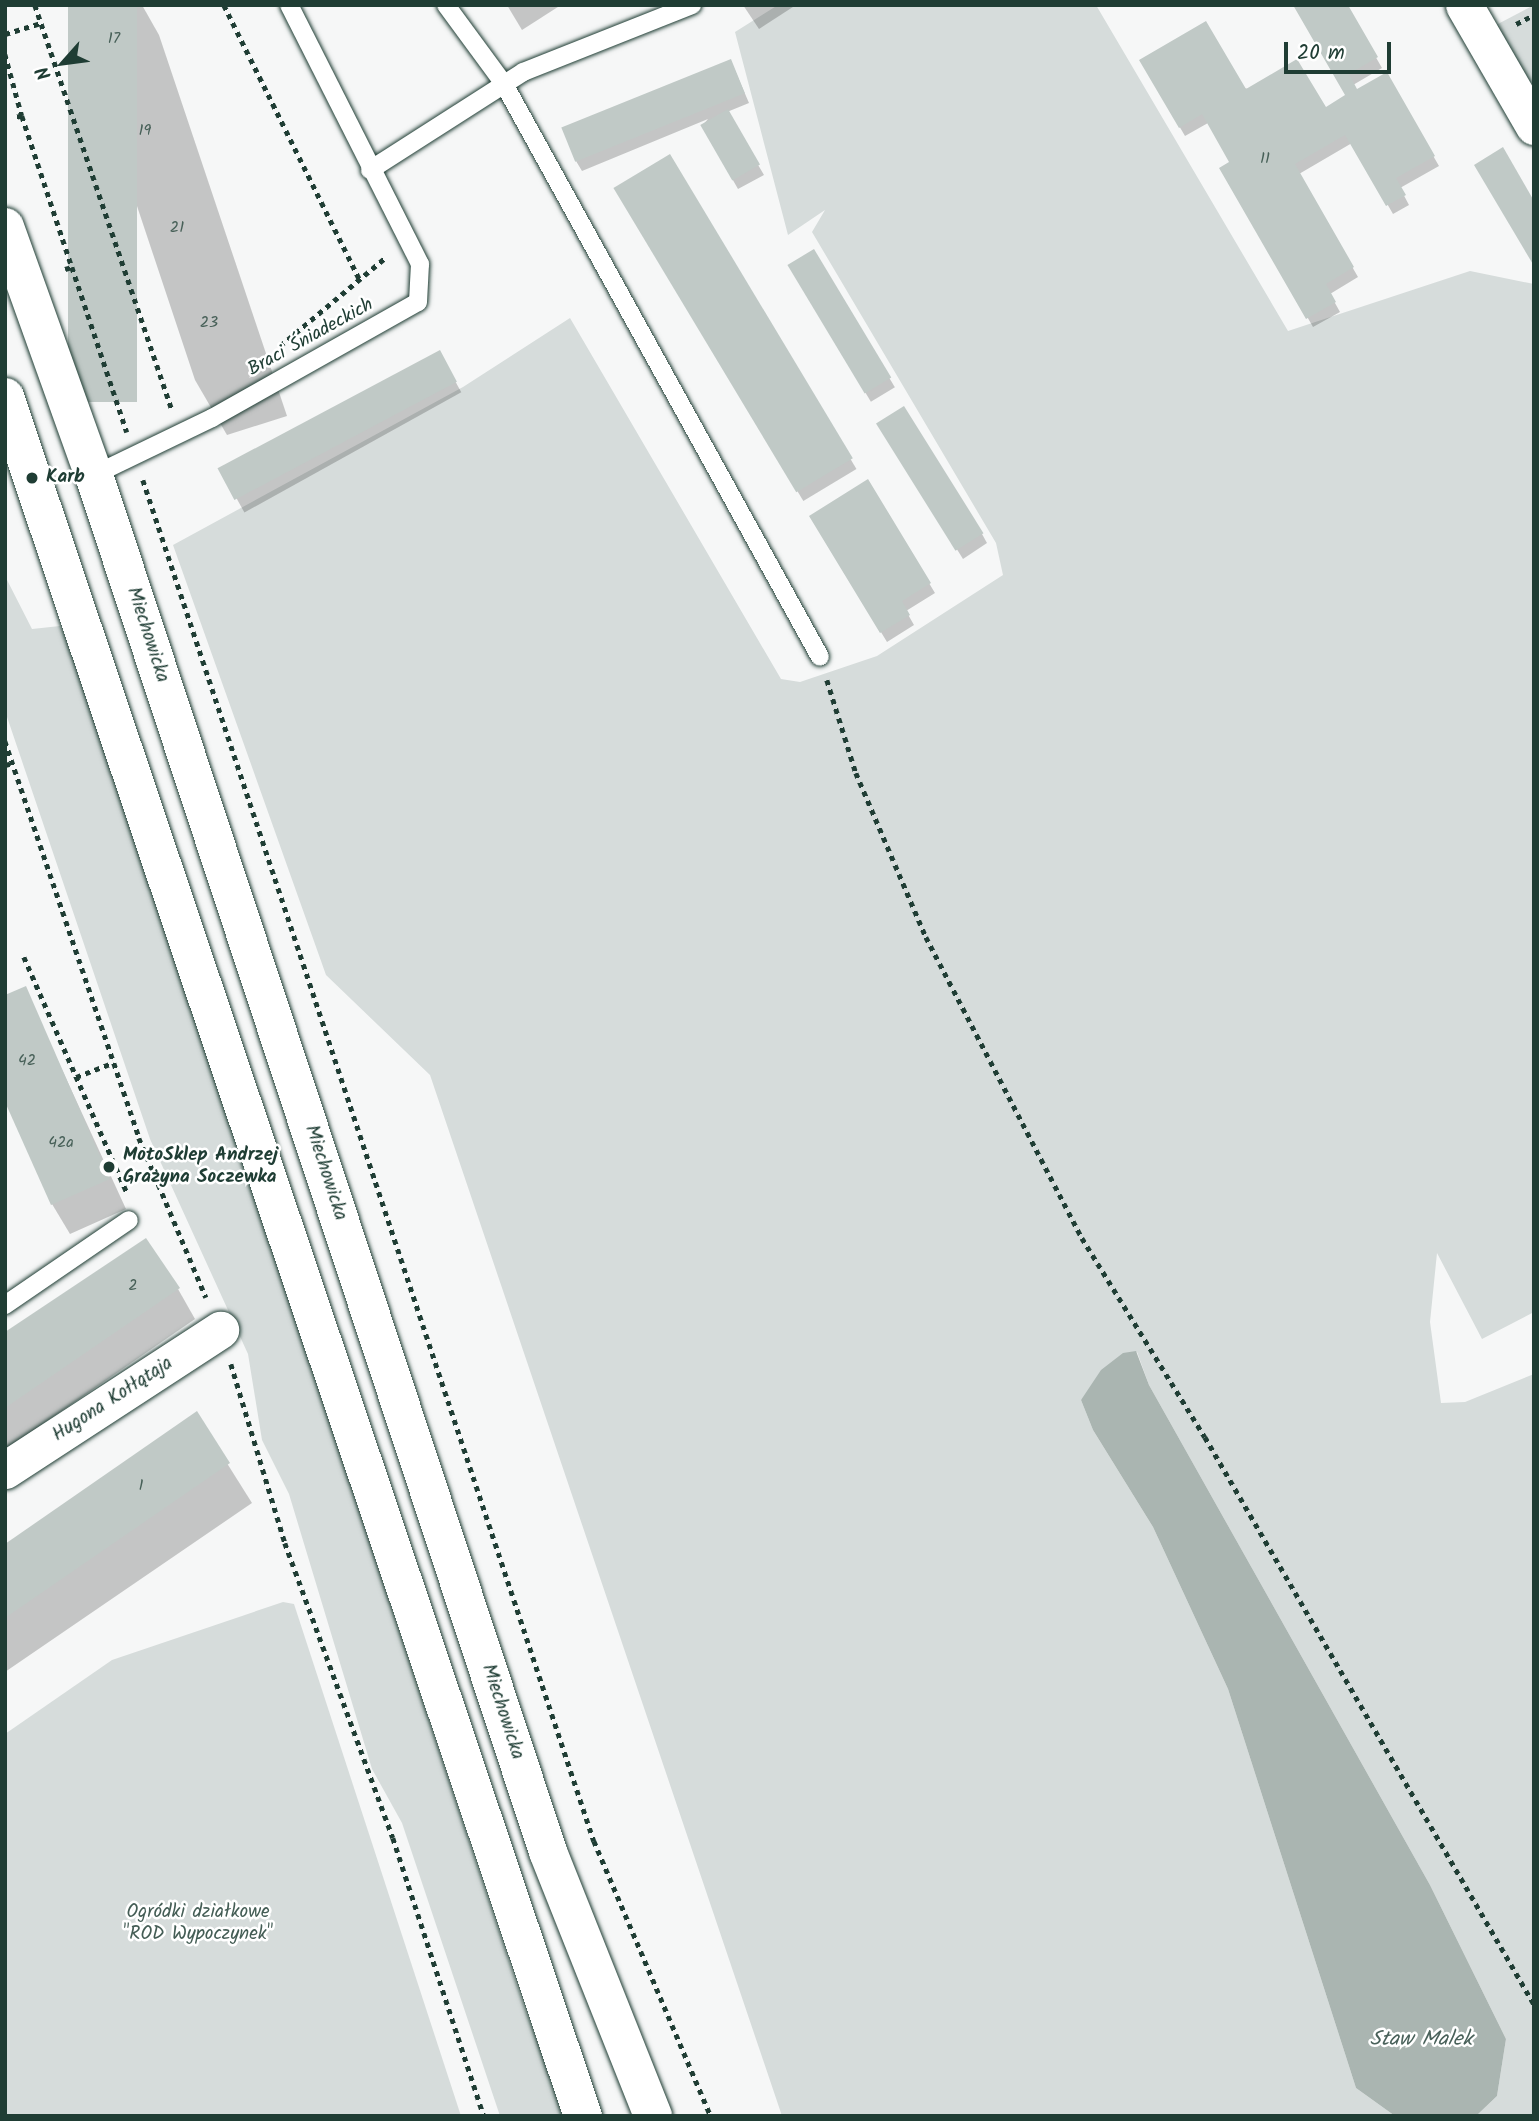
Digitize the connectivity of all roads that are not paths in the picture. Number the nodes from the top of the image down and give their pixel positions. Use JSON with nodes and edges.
{"nodes":[{"id":1,"x":289,"y":5,"type":"edge"},
{"id":2,"x":446,"y":5,"type":"edge"},
{"id":3,"x":692,"y":5,"type":"edge"},
{"id":4,"x":1464,"y":5,"type":"edge"},
{"id":5,"x":504,"y":84,"type":"junction"},
{"id":6,"x":1534,"y":126,"type":"edge"},
{"id":7,"x":370,"y":170,"type":"junction"},
{"id":8,"x":5,"y":228,"type":"edge"},
{"id":9,"x":5,"y":397,"type":"edge"},
{"id":10,"x":94,"y":475,"type":"junction"},
{"id":11,"x":820,"y":657,"type":"road end"},
{"id":12,"x":129,"y":1220,"type":"road end"},
{"id":13,"x":5,"y":1305,"type":"edge"},
{"id":14,"x":220,"y":1330,"type":"road end"},
{"id":15,"x":5,"y":1470,"type":"edge"},
{"id":16,"x":583,"y":2116,"type":"edge"},
{"id":17,"x":653,"y":2116,"type":"edge"}],
"edges":[{"from":1,"to":7,"type":"lane","name":"Braci Śniadeckich"},
{"from":2,"to":5,"type":"lane"},
{"from":3,"to":5,"type":"lane"},
{"from":4,"to":6,"type":"street"},
{"from":5,"to":7,"type":"lane"},
{"from":5,"to":11,"type":"lane"},
{"from":7,"to":10,"type":"lane","name":"Braci Śniadeckich"},
{"from":8,"to":10,"type":"main road","name":"Miechowicka"},
{"from":9,"to":16,"type":"main road"},
{"from":10,"to":17,"type":"main road","name":"Miechowicka"},
{"from":12,"to":13,"type":"lane"},
{"from":14,"to":15,"type":"street","name":"Hugona Kołłątaja"}]}
